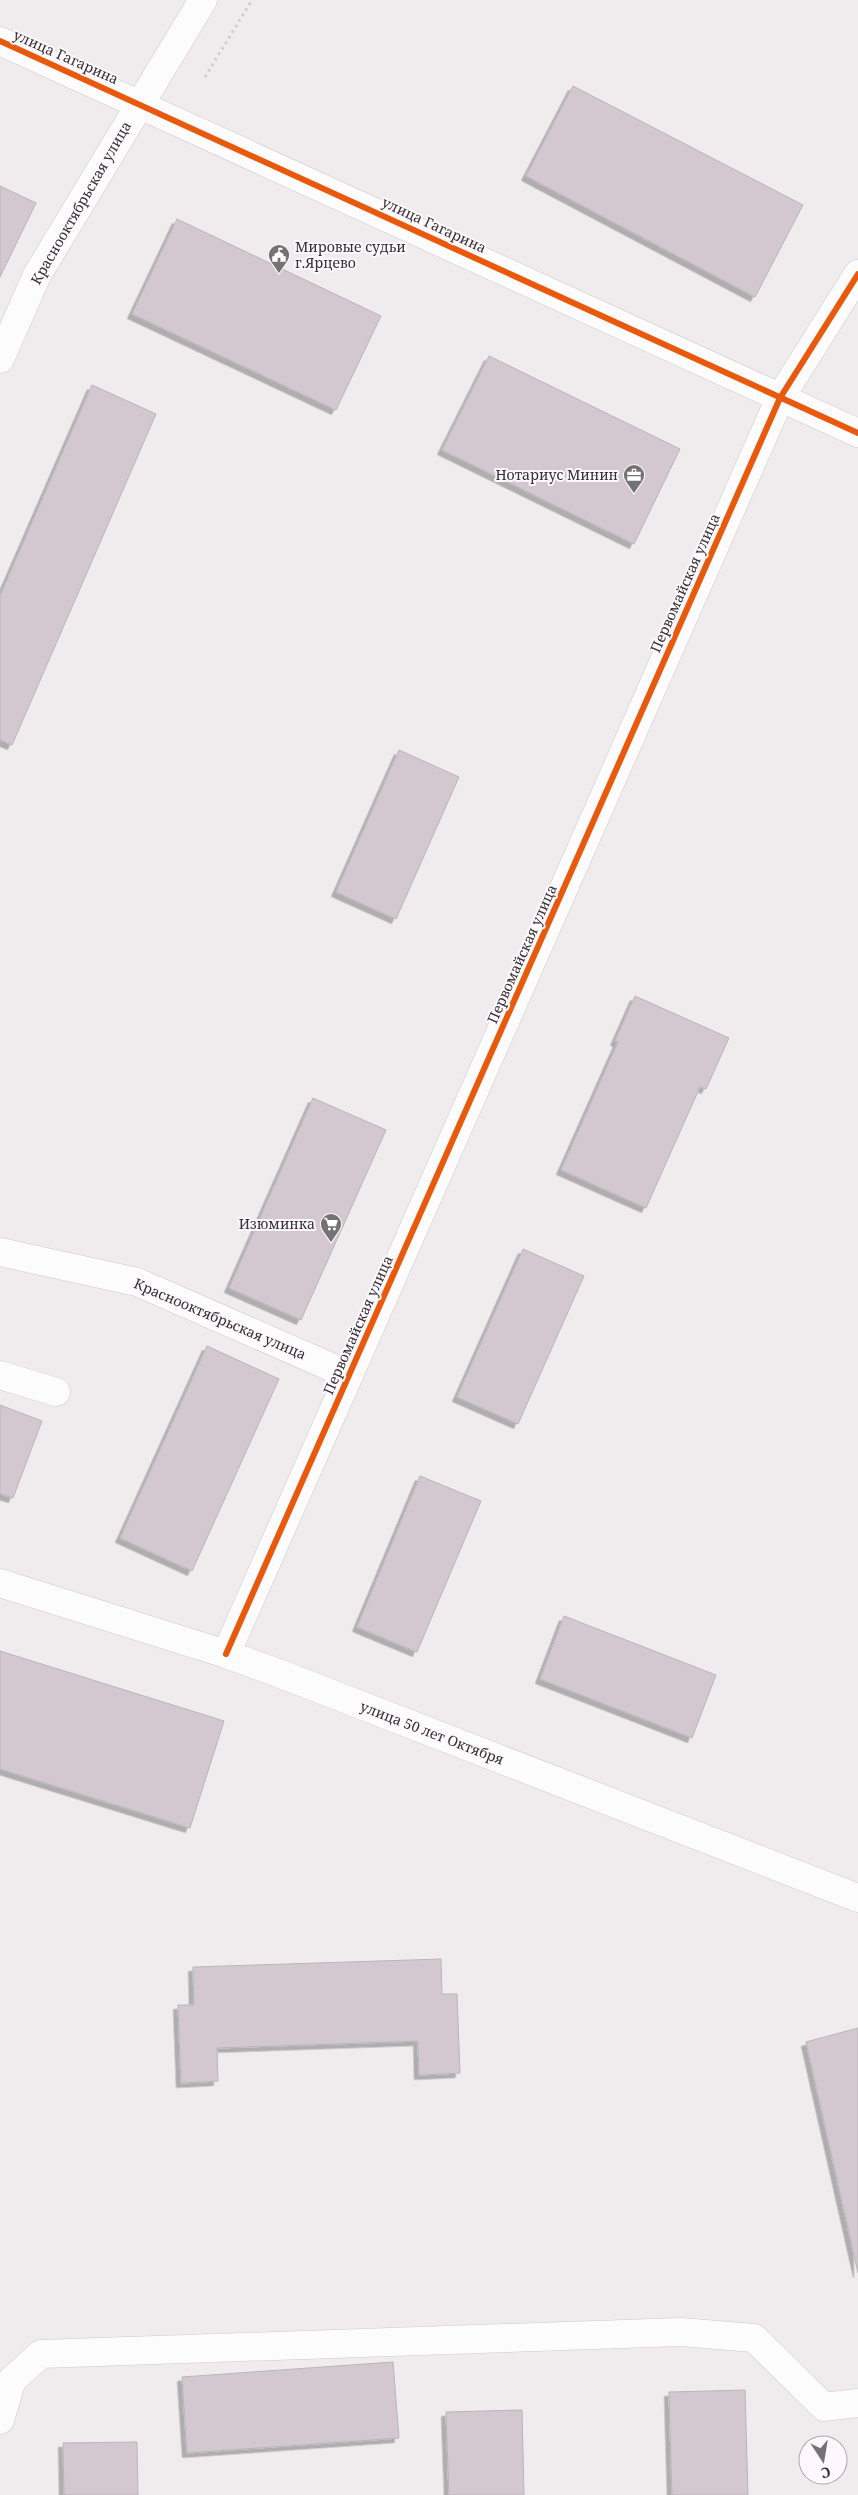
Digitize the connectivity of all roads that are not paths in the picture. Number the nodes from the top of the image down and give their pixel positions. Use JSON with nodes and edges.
{"nodes":[{"id":1,"x":203,"y":0,"type":"edge"},
{"id":2,"x":0,"y":41,"type":"edge"},
{"id":3,"x":139,"y":104,"type":"junction"},
{"id":4,"x":858,"y":274,"type":"edge"},
{"id":5,"x":0,"y":359,"type":"edge"},
{"id":6,"x":780,"y":398,"type":"junction"},
{"id":7,"x":858,"y":433,"type":"edge"},
{"id":8,"x":0,"y":1252,"type":"edge"},
{"id":9,"x":0,"y":1375,"type":"edge"},
{"id":10,"x":349,"y":1375,"type":"junction"},
{"id":11,"x":56,"y":1392,"type":"dead end"},
{"id":12,"x":0,"y":1584,"type":"edge"},
{"id":13,"x":226,"y":1654,"type":"junction"},
{"id":14,"x":858,"y":1898,"type":"edge"},
{"id":15,"x":858,"y":2403,"type":"edge"},
{"id":16,"x":0,"y":2420,"type":"edge"}],
"edges":[{"from":1,"to":3,"type":"street","name":"Краснооктябрьская улица"},
{"from":2,"to":3,"type":"street","name":"улица Гагарина"},
{"from":3,"to":5,"type":"street","name":"Краснооктябрьская улица"},
{"from":3,"to":6,"type":"street","name":"улица Гагарина"},
{"from":4,"to":6,"type":"street","name":"Первомайская улица"},
{"from":6,"to":7,"type":"street","name":"улица Гагарина"},
{"from":6,"to":10,"type":"street","name":"Первомайская улица"},
{"from":8,"to":10,"type":"street","name":"Краснооктябрьская улица"},
{"from":9,"to":11,"type":"street"},
{"from":10,"to":13,"type":"street","name":"Первомайская улица"},
{"from":12,"to":13,"type":"street","name":"улица 50 лет Октября"},
{"from":13,"to":14,"type":"street","name":"улица 50 лет Октября"},
{"from":15,"to":16,"type":"street"}]}
